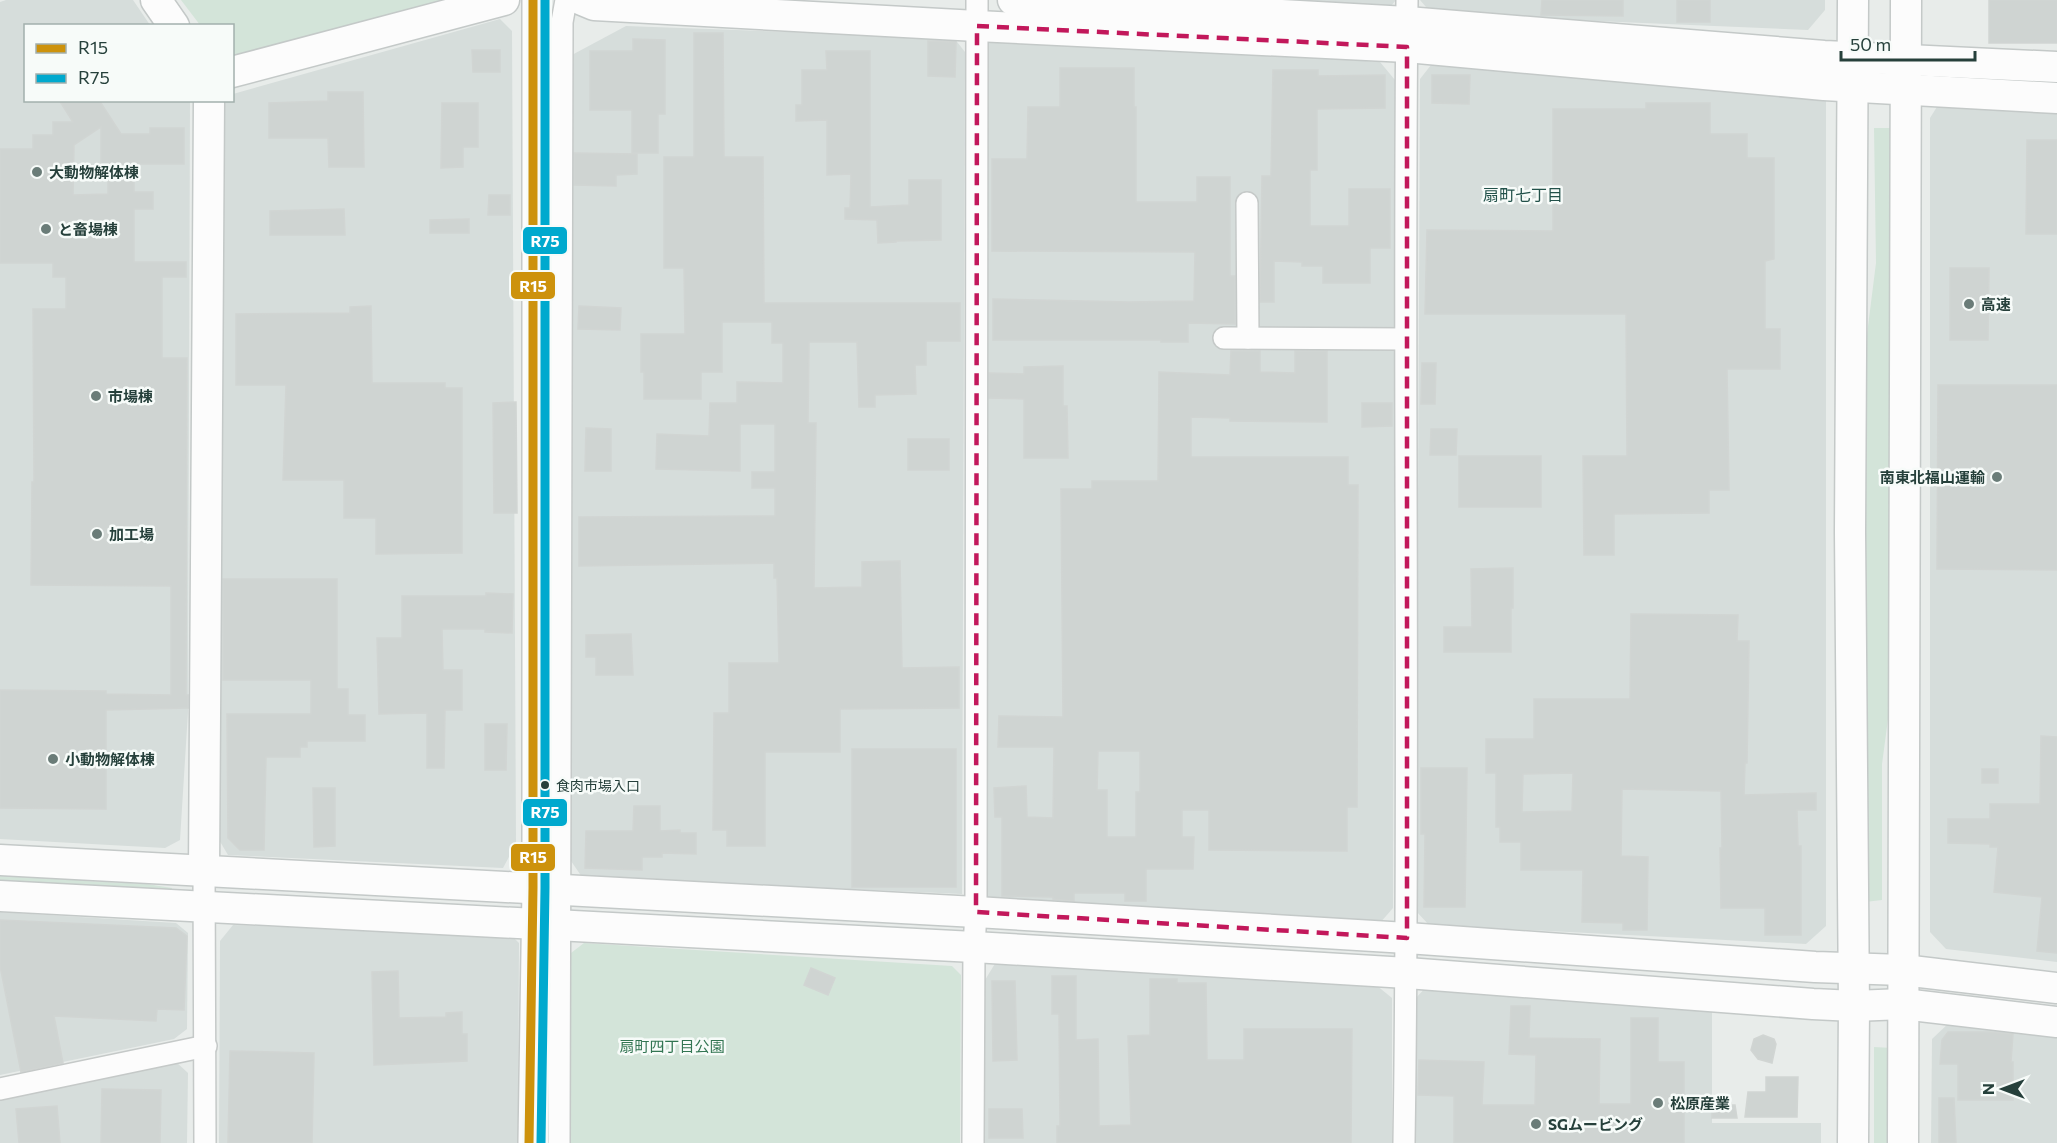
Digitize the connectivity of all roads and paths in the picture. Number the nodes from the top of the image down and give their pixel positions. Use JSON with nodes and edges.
{"nodes":[{"id":1,"x":156,"y":0,"type":"edge"},
{"id":2,"x":504,"y":0,"type":"edge"},
{"id":3,"x":533,"y":0,"type":"edge"},
{"id":4,"x":566,"y":0,"type":"edge"},
{"id":5,"x":582,"y":0,"type":"edge"},
{"id":6,"x":1013,"y":0,"type":"edge"},
{"id":7,"x":1853,"y":0,"type":"edge"},
{"id":8,"x":1906,"y":0,"type":"edge"},
{"id":9,"x":977,"y":13,"type":"edge"},
{"id":10,"x":1407,"y":23,"type":"edge"},
{"id":11,"x":173,"y":24,"type":"edge"},
{"id":12,"x":2057,"y":67,"type":"edge"},
{"id":13,"x":234,"y":71,"type":"edge"},
{"id":14,"x":1853,"y":72,"type":"junction"},
{"id":15,"x":1906,"y":75,"type":"junction"},
{"id":16,"x":2057,"y":98,"type":"edge"},
{"id":17,"x":209,"y":102,"type":"edge"},
{"id":18,"x":1247,"y":203,"type":"dead end"},
{"id":19,"x":1224,"y":338,"type":"dead end"},
{"id":20,"x":1248,"y":338,"type":"junction"},
{"id":21,"x":1405,"y":339,"type":"junction"},
{"id":22,"x":0,"y":860,"type":"edge"},
{"id":23,"x":204,"y":871,"type":"junction"},
{"id":24,"x":546,"y":889,"type":"junction"},
{"id":25,"x":0,"y":896,"type":"edge"},
{"id":26,"x":205,"y":906,"type":"junction"},
{"id":27,"x":976,"y":912,"type":"junction"},
{"id":28,"x":546,"y":924,"type":"junction"},
{"id":29,"x":1407,"y":938,"type":"junction"},
{"id":30,"x":974,"y":946,"type":"junction"},
{"id":31,"x":1853,"y":969,"type":"junction"},
{"id":32,"x":1903,"y":970,"type":"junction"},
{"id":33,"x":1407,"y":974,"type":"junction"},
{"id":34,"x":2057,"y":988,"type":"edge"},
{"id":35,"x":1903,"y":1004,"type":"junction"},
{"id":36,"x":1854,"y":1006,"type":"junction"},
{"id":37,"x":2057,"y":1022,"type":"edge"},
{"id":38,"x":206,"y":1046,"type":"junction"},
{"id":39,"x":0,"y":1089,"type":"edge"},
{"id":40,"x":205,"y":1143,"type":"edge"},
{"id":41,"x":529,"y":1143,"type":"edge"},
{"id":42,"x":559,"y":1143,"type":"edge"},
{"id":43,"x":973,"y":1143,"type":"edge"},
{"id":44,"x":1404,"y":1143,"type":"edge"},
{"id":45,"x":1852,"y":1143,"type":"edge"},
{"id":46,"x":1903,"y":1143,"type":"edge"}],
"edges":[{"from":1,"to":11,"type":"street"},
{"from":2,"to":13,"type":"street"},
{"from":3,"to":24,"type":"street"},
{"from":4,"to":24,"type":"street"},
{"from":5,"to":9,"type":"street"},
{"from":6,"to":10,"type":"street"},
{"from":7,"to":14,"type":"street"},
{"from":8,"to":15,"type":"street"},
{"from":9,"to":10,"type":"street"},
{"from":9,"to":27,"type":"street"},
{"from":10,"to":14,"type":"street"},
{"from":10,"to":21,"type":"street"},
{"from":12,"to":15,"type":"street"},
{"from":14,"to":15,"type":"street"},
{"from":14,"to":31,"type":"street"},
{"from":15,"to":16,"type":"street"},
{"from":15,"to":32,"type":"street"},
{"from":17,"to":23,"type":"street"},
{"from":18,"to":20,"type":"street"},
{"from":19,"to":20,"type":"street"},
{"from":20,"to":21,"type":"street"},
{"from":21,"to":29,"type":"street"},
{"from":22,"to":23,"type":"street"},
{"from":23,"to":24,"type":"street"},
{"from":23,"to":26,"type":"street"},
{"from":24,"to":27,"type":"street"},
{"from":24,"to":28,"type":"street"},
{"from":24,"to":28,"type":"street"},
{"from":25,"to":26,"type":"street"},
{"from":26,"to":28,"type":"street"},
{"from":26,"to":38,"type":"street"},
{"from":27,"to":29,"type":"street"},
{"from":27,"to":30,"type":"street"},
{"from":28,"to":30,"type":"street"},
{"from":28,"to":41,"type":"street"},
{"from":28,"to":42,"type":"street"},
{"from":29,"to":31,"type":"street"},
{"from":29,"to":33,"type":"street"},
{"from":30,"to":33,"type":"street"},
{"from":30,"to":43,"type":"street"},
{"from":31,"to":32,"type":"street"},
{"from":31,"to":36,"type":"street"},
{"from":32,"to":34,"type":"street"},
{"from":32,"to":35,"type":"street"},
{"from":33,"to":36,"type":"street"},
{"from":33,"to":44,"type":"street"},
{"from":35,"to":36,"type":"street"},
{"from":35,"to":37,"type":"street"},
{"from":35,"to":46,"type":"street"},
{"from":36,"to":45,"type":"street"},
{"from":38,"to":39,"type":"street"},
{"from":38,"to":40,"type":"street"}]}
